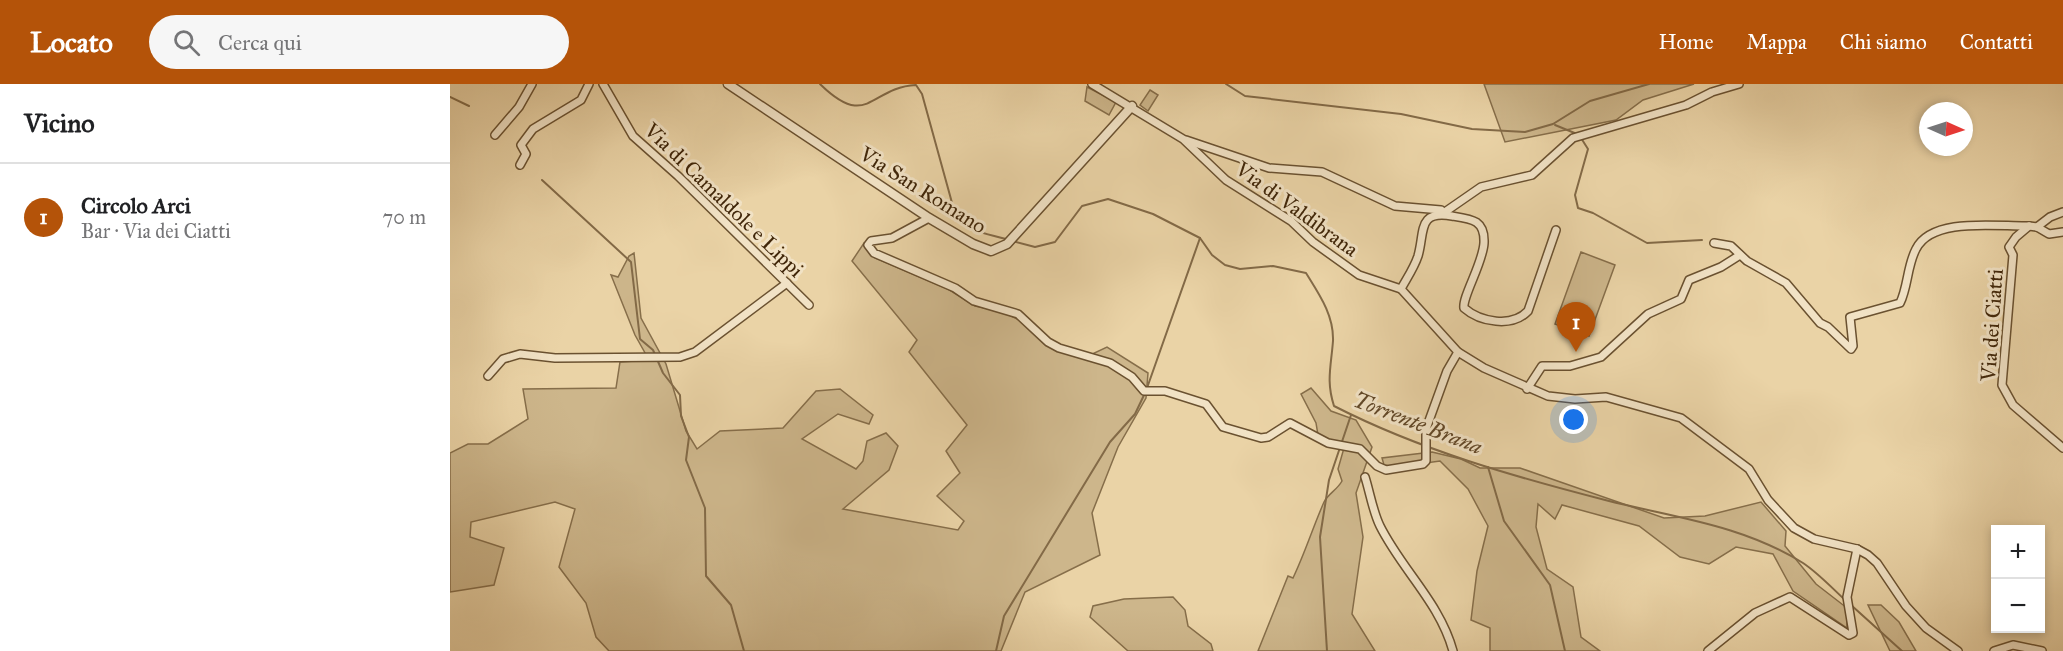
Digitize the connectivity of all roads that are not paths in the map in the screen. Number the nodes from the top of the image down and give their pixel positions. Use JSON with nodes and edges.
{"nodes":[{"id":1,"x":532,"y":84,"type":"edge"},
{"id":2,"x":589,"y":84,"type":"edge"},
{"id":3,"x":603,"y":84,"type":"edge"},
{"id":4,"x":728,"y":84,"type":"edge"},
{"id":5,"x":1092,"y":84,"type":"edge"},
{"id":6,"x":1739,"y":84,"type":"edge"},
{"id":7,"x":1132,"y":106,"type":"junction"},
{"id":8,"x":495,"y":135,"type":"dead end"},
{"id":9,"x":1183,"y":139,"type":"junction"},
{"id":10,"x":520,"y":165,"type":"dead end"},
{"id":11,"x":1444,"y":212,"type":"junction"},
{"id":12,"x":2063,"y":212,"type":"edge"},
{"id":13,"x":929,"y":218,"type":"junction"},
{"id":14,"x":2029,"y":226,"type":"junction"},
{"id":15,"x":2037,"y":227,"type":"junction"},
{"id":16,"x":1556,"y":230,"type":"dead end"},
{"id":17,"x":2063,"y":232,"type":"edge"},
{"id":18,"x":1714,"y":243,"type":"dead end"},
{"id":19,"x":1740,"y":255,"type":"junction"},
{"id":20,"x":787,"y":283,"type":"junction"},
{"id":21,"x":1401,"y":289,"type":"junction"},
{"id":22,"x":809,"y":305,"type":"dead end"},
{"id":23,"x":1458,"y":352,"type":"junction"},
{"id":24,"x":488,"y":376,"type":"dead end"},
{"id":25,"x":1527,"y":389,"type":"junction"},
{"id":26,"x":2063,"y":448,"type":"edge"},
{"id":27,"x":1365,"y":477,"type":"dead end"},
{"id":28,"x":1857,"y":549,"type":"junction"},
{"id":29,"x":1453,"y":651,"type":"edge"},
{"id":30,"x":1708,"y":651,"type":"edge"},
{"id":31,"x":1958,"y":651,"type":"edge"},
{"id":32,"x":1994,"y":651,"type":"edge"},
{"id":33,"x":2042,"y":651,"type":"edge"}],
"edges":[{"from":1,"to":8,"type":"street"},
{"from":2,"to":10,"type":"street"},
{"from":3,"to":20,"type":"street","name":"Via di Camaldole e Lippi"},
{"from":4,"to":13,"type":"street","name":"Via San Romano"},
{"from":5,"to":7,"type":"street","name":"Via di Valdibrana"},
{"from":6,"to":11,"type":"street"},
{"from":7,"to":9,"type":"street","name":"Via di Valdibrana"},
{"from":7,"to":13,"type":"street","name":"Via San Romano"},
{"from":9,"to":11,"type":"street","name":"Via di Valdibrana"},
{"from":9,"to":21,"type":"street","name":"Via di Valdibrana"},
{"from":11,"to":16,"type":"street","name":"Via di Valdibrana"},
{"from":11,"to":21,"type":"street"},
{"from":12,"to":15,"type":"street"},
{"from":13,"to":23,"type":"street"},
{"from":14,"to":15,"type":"street"},
{"from":14,"to":19,"type":"street"},
{"from":14,"to":26,"type":"street","name":"Via dei Ciatti"},
{"from":15,"to":17,"type":"street"},
{"from":18,"to":19,"type":"street"},
{"from":19,"to":25,"type":"street"},
{"from":20,"to":22,"type":"street","name":"Via di Camaldole e Lippi"},
{"from":20,"to":24,"type":"street"},
{"from":21,"to":23,"type":"street","name":"Via di Valdibrana"},
{"from":23,"to":25,"type":"street","name":"Via di Valdibrana"},
{"from":25,"to":28,"type":"street","name":"Via di Valdibrana"},
{"from":27,"to":29,"type":"street"},
{"from":28,"to":30,"type":"street"},
{"from":28,"to":31,"type":"street","name":"Via di Valdibrana"},
{"from":32,"to":33,"type":"street"}]}
